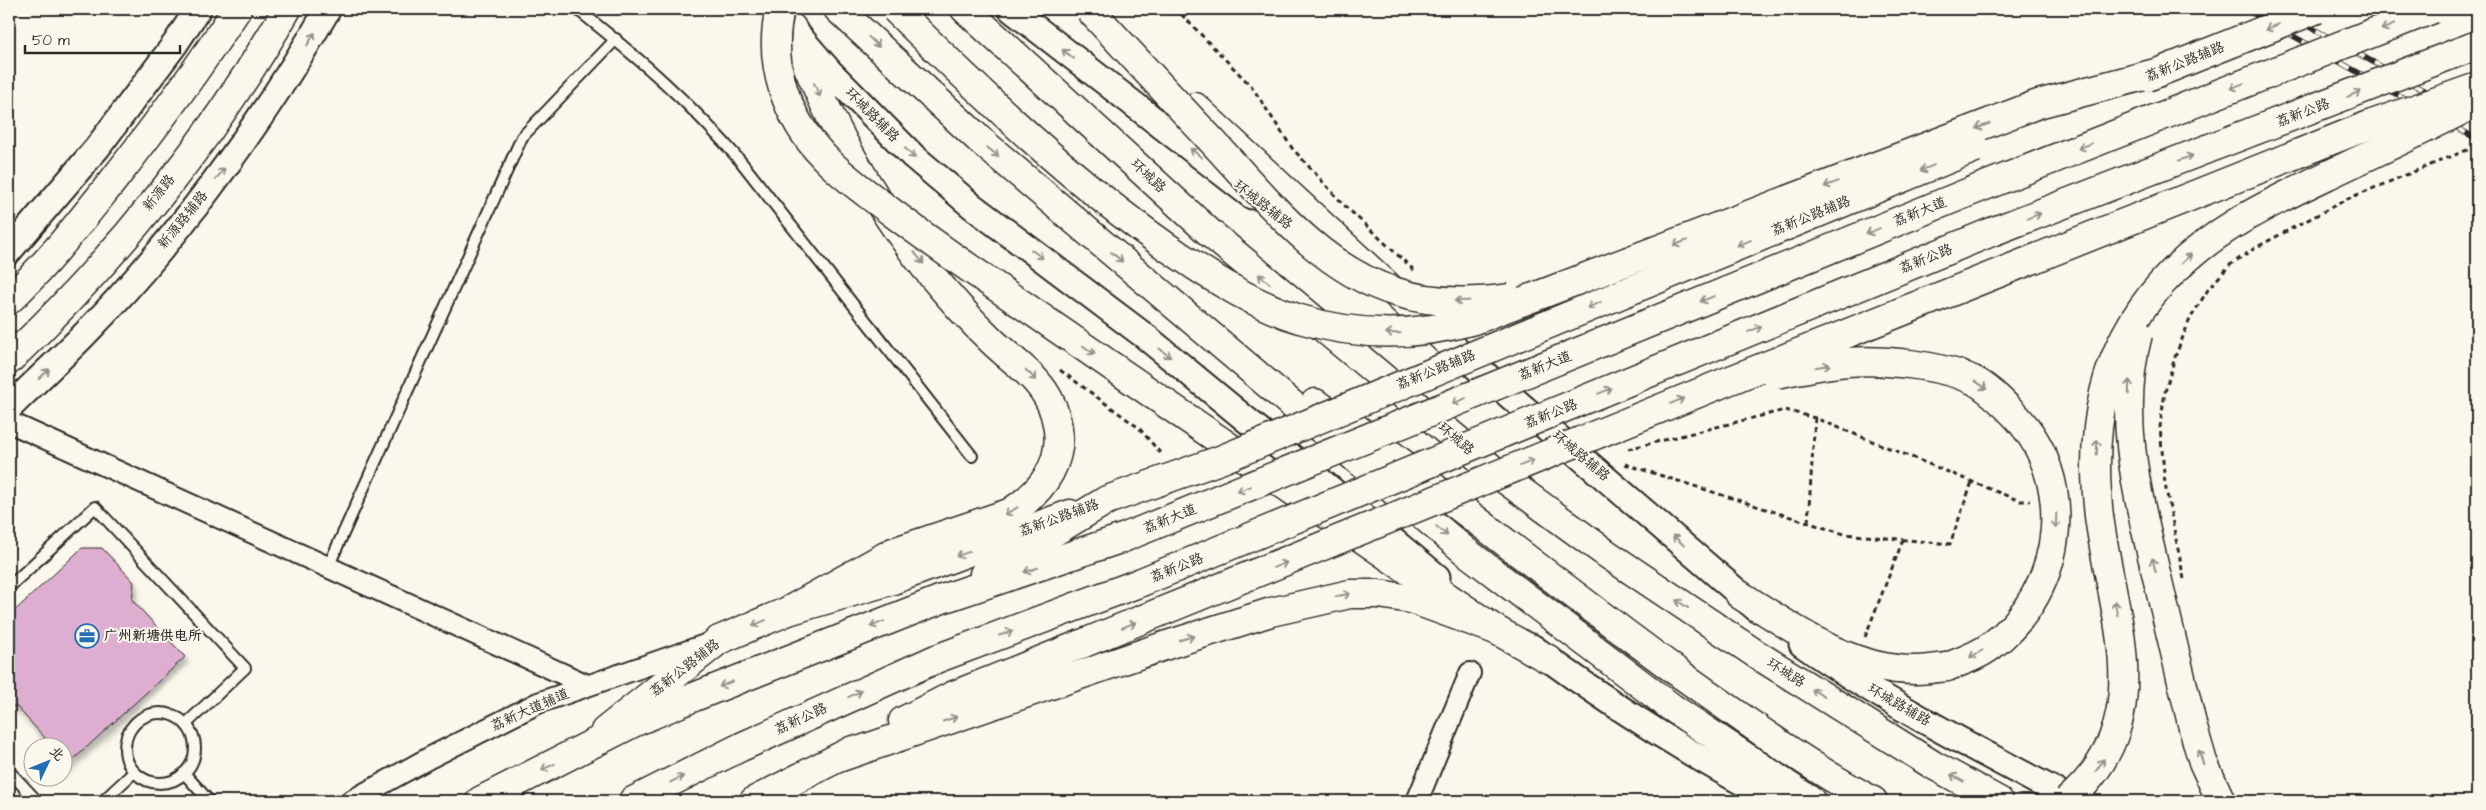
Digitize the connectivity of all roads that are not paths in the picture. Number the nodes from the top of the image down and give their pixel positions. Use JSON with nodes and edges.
{"nodes":[{"id":1,"x":198,"y":9,"type":"edge"},
{"id":2,"x":237,"y":9,"type":"edge"},
{"id":3,"x":287,"y":9,"type":"edge"},
{"id":4,"x":328,"y":9,"type":"edge"},
{"id":5,"x":577,"y":9,"type":"edge"},
{"id":6,"x":838,"y":9,"type":"edge"},
{"id":7,"x":895,"y":9,"type":"edge"},
{"id":8,"x":965,"y":9,"type":"edge"},
{"id":9,"x":1011,"y":9,"type":"edge"},
{"id":10,"x":1082,"y":9,"type":"edge"},
{"id":11,"x":1089,"y":9,"type":"edge"},
{"id":12,"x":2317,"y":9,"type":"edge"},
{"id":13,"x":2433,"y":9,"type":"edge"},
{"id":14,"x":784,"y":15,"type":"edge"},
{"id":15,"x":616,"y":39,"type":"junction"},
{"id":16,"x":2477,"y":45,"type":"edge"},
{"id":17,"x":2163,"y":71,"type":"junction"},
{"id":18,"x":2477,"y":87,"type":"edge"},
{"id":19,"x":2477,"y":102,"type":"edge"},
{"id":20,"x":9,"y":252,"type":"edge"},
{"id":21,"x":2162,"y":282,"type":"junction"},
{"id":22,"x":1545,"y":292,"type":"junction"},
{"id":23,"x":9,"y":300,"type":"edge"},
{"id":24,"x":1222,"y":345,"type":"junction"},
{"id":25,"x":1452,"y":346,"type":"junction"},
{"id":26,"x":9,"y":360,"type":"edge"},
{"id":27,"x":1723,"y":383,"type":"junction"},
{"id":28,"x":9,"y":408,"type":"edge"},
{"id":29,"x":9,"y":422,"type":"edge"},
{"id":30,"x":972,"y":456,"type":"dead end"},
{"id":31,"x":1107,"y":500,"type":"junction"},
{"id":32,"x":328,"y":567,"type":"junction"},
{"id":33,"x":9,"y":587,"type":"edge"},
{"id":34,"x":1740,"y":595,"type":"junction"},
{"id":35,"x":942,"y":599,"type":"junction"},
{"id":36,"x":788,"y":611,"type":"junction"},
{"id":37,"x":1496,"y":630,"type":"junction"},
{"id":38,"x":719,"y":640,"type":"junction"},
{"id":39,"x":1548,"y":659,"type":"junction"},
{"id":40,"x":1470,"y":673,"type":"dead end"},
{"id":41,"x":587,"y":685,"type":"junction"},
{"id":42,"x":186,"y":724,"type":"junction"},
{"id":43,"x":574,"y":755,"type":"junction"},
{"id":44,"x":838,"y":758,"type":"junction"},
{"id":45,"x":9,"y":771,"type":"edge"},
{"id":46,"x":134,"y":772,"type":"junction"},
{"id":47,"x":184,"y":774,"type":"junction"},
{"id":48,"x":37,"y":801,"type":"edge"},
{"id":49,"x":103,"y":801,"type":"edge"},
{"id":50,"x":209,"y":801,"type":"edge"},
{"id":51,"x":351,"y":801,"type":"edge"},
{"id":52,"x":480,"y":801,"type":"edge"},
{"id":53,"x":633,"y":801,"type":"edge"},
{"id":54,"x":754,"y":801,"type":"edge"},
{"id":55,"x":1417,"y":801,"type":"edge"},
{"id":56,"x":1776,"y":801,"type":"edge"},
{"id":57,"x":1811,"y":801,"type":"edge"},
{"id":58,"x":1873,"y":801,"type":"edge"},
{"id":59,"x":1999,"y":801,"type":"edge"},
{"id":60,"x":2067,"y":801,"type":"edge"},
{"id":61,"x":2074,"y":801,"type":"edge"},
{"id":62,"x":2221,"y":801,"type":"edge"}],
"edges":[{"from":1,"to":20,"type":"street"},
{"from":2,"to":23,"type":"main road"},
{"from":3,"to":26,"type":"main road","name":"新源路"},
{"from":28,"to":4,"type":"street","name":"新源路辅路","one_way":true},
{"from":5,"to":15,"type":"lane"},
{"from":6,"to":24,"type":"main road","one_way":true},
{"from":22,"to":7,"type":"main road","one_way":true,"bridge":true},
{"from":59,"to":8,"type":"main road","name":"环城路","one_way":true},
{"from":25,"to":9,"type":"street","name":"环城路辅路","one_way":true},
{"from":10,"to":25,"type":"main road"},
{"from":22,"to":11,"type":"main road","one_way":true,"bridge":true},
{"from":12,"to":17,"type":"main road","name":"荔新公路辅路","one_way":true,"bridge":true},
{"from":13,"to":35,"type":"main road","name":"荔新大道","one_way":true,"bridge":true},
{"from":14,"to":36,"type":"main road","one_way":true},
{"from":14,"to":37,"type":"main road","one_way":true,"bridge":true},
{"from":14,"to":39,"type":"street","name":"环城路辅路","one_way":true},
{"from":15,"to":30,"type":"lane"},
{"from":15,"to":32,"type":"lane"},
{"from":53,"to":16,"type":"main road","name":"荔新公路","one_way":true,"bridge":true},
{"from":17,"to":22,"type":"main road","one_way":true,"bridge":true},
{"from":17,"to":31,"type":"main road","name":"荔新公路辅路","one_way":true,"bridge":true},
{"from":18,"to":27,"type":"main road","bridge":true},
{"from":21,"to":19,"type":"main road","one_way":true,"bridge":true},
{"from":60,"to":21,"type":"main road","one_way":true,"bridge":true},
{"from":62,"to":21,"type":"main road","one_way":true,"bridge":true},
{"from":24,"to":57,"type":"main road","one_way":true},
{"from":24,"to":58,"type":"main road"},
{"from":34,"to":25,"type":"street","name":"环城路辅路","one_way":true},
{"from":27,"to":34,"type":"main road","one_way":true,"bridge":true},
{"from":44,"to":27,"type":"main road","one_way":true,"bridge":true},
{"from":29,"to":32,"type":"street"},
{"from":31,"to":35,"type":"main road"},
{"from":31,"to":36,"type":"main road","name":"荔新公路辅路","one_way":true},
{"from":32,"to":41,"type":"street"},
{"from":33,"to":42,"type":"lane"},
{"from":34,"to":61,"type":"street","name":"环城路辅路"},
{"from":35,"to":43,"type":"main road","one_way":true},
{"from":36,"to":38,"type":"main road","name":"荔新公路辅路","one_way":true},
{"from":37,"to":39,"type":"main road"},
{"from":44,"to":37,"type":"main road","one_way":true},
{"from":38,"to":41,"type":"street","name":"荔新大道辅道"},
{"from":38,"to":43,"type":"main road","name":"荔新公路辅路"},
{"from":39,"to":56,"type":"street","name":"环城路辅路"},
{"from":40,"to":55,"type":"street"},
{"from":41,"to":51,"type":"street","name":"荔新大道辅道"},
{"from":42,"to":46,"type":"lane"},
{"from":42,"to":47,"type":"lane"},
{"from":43,"to":52,"type":"main road","one_way":true},
{"from":44,"to":54,"type":"main road"},
{"from":45,"to":48,"type":"lane"},
{"from":46,"to":47,"type":"lane"},
{"from":46,"to":49,"type":"lane"},
{"from":47,"to":50,"type":"lane"}]}
